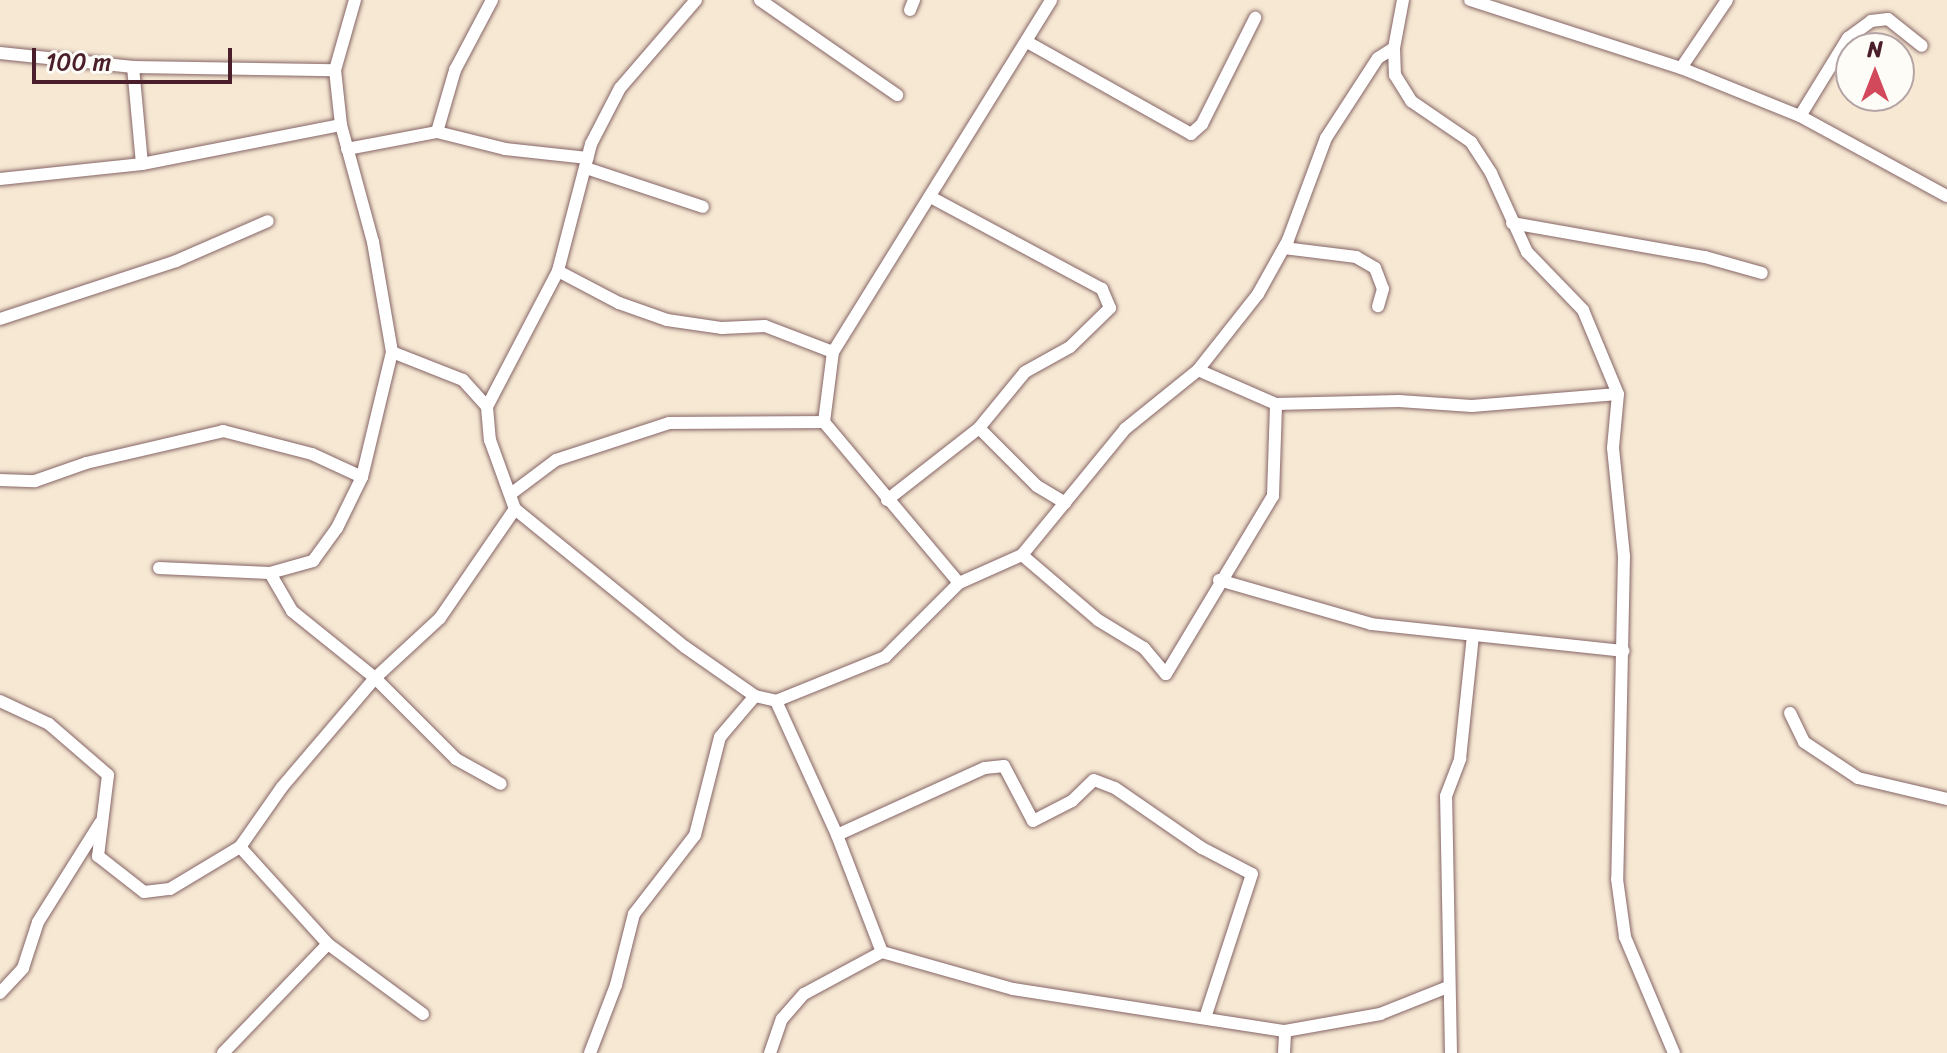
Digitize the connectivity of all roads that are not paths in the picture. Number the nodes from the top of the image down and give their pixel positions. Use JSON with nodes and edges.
{"nodes":[{"id":1,"x":355,"y":0,"type":"edge"},
{"id":2,"x":492,"y":0,"type":"edge"},
{"id":3,"x":696,"y":0,"type":"edge"},
{"id":4,"x":760,"y":0,"type":"edge"},
{"id":5,"x":1051,"y":0,"type":"edge"},
{"id":6,"x":1403,"y":0,"type":"edge"},
{"id":7,"x":1470,"y":0,"type":"edge"},
{"id":8,"x":1727,"y":0,"type":"edge"},
{"id":9,"x":1255,"y":18,"type":"dead end"},
{"id":10,"x":1029,"y":43,"type":"junction"},
{"id":11,"x":1922,"y":46,"type":"dead end"},
{"id":12,"x":1394,"y":48,"type":"junction"},
{"id":13,"x":0,"y":53,"type":"edge"},
{"id":14,"x":133,"y":67,"type":"junction"},
{"id":15,"x":1681,"y":68,"type":"junction"},
{"id":16,"x":335,"y":70,"type":"junction"},
{"id":17,"x":897,"y":95,"type":"dead end"},
{"id":18,"x":1800,"y":116,"type":"junction"},
{"id":19,"x":341,"y":125,"type":"junction"},
{"id":20,"x":437,"y":132,"type":"junction"},
{"id":21,"x":347,"y":149,"type":"junction"},
{"id":22,"x":142,"y":164,"type":"junction"},
{"id":23,"x":588,"y":164,"type":"junction"},
{"id":24,"x":0,"y":179,"type":"edge"},
{"id":25,"x":1947,"y":196,"type":"edge"},
{"id":26,"x":932,"y":198,"type":"junction"},
{"id":27,"x":703,"y":207,"type":"dead end"},
{"id":28,"x":268,"y":221,"type":"dead end"},
{"id":29,"x":1512,"y":223,"type":"junction"},
{"id":30,"x":1284,"y":248,"type":"junction"},
{"id":31,"x":558,"y":271,"type":"junction"},
{"id":32,"x":1762,"y":273,"type":"dead end"},
{"id":33,"x":1378,"y":306,"type":"dead end"},
{"id":34,"x":0,"y":319,"type":"edge"},
{"id":35,"x":392,"y":352,"type":"junction"},
{"id":36,"x":833,"y":352,"type":"junction"},
{"id":37,"x":1198,"y":370,"type":"junction"},
{"id":38,"x":1618,"y":394,"type":"junction"},
{"id":39,"x":1276,"y":404,"type":"junction"},
{"id":40,"x":487,"y":407,"type":"junction"},
{"id":41,"x":824,"y":422,"type":"junction"},
{"id":42,"x":979,"y":428,"type":"junction"},
{"id":43,"x":362,"y":477,"type":"junction"},
{"id":44,"x":0,"y":480,"type":"edge"},
{"id":45,"x":512,"y":493,"type":"junction"},
{"id":46,"x":887,"y":500,"type":"junction"},
{"id":47,"x":1065,"y":503,"type":"junction"},
{"id":48,"x":515,"y":509,"type":"junction"},
{"id":49,"x":1022,"y":555,"type":"junction"},
{"id":50,"x":159,"y":568,"type":"dead end"},
{"id":51,"x":270,"y":573,"type":"junction"},
{"id":52,"x":1219,"y":580,"type":"junction"},
{"id":53,"x":959,"y":583,"type":"junction"},
{"id":54,"x":1473,"y":636,"type":"junction"},
{"id":55,"x":1624,"y":651,"type":"junction"},
{"id":56,"x":375,"y":678,"type":"junction"},
{"id":57,"x":755,"y":696,"type":"junction"},
{"id":58,"x":0,"y":701,"type":"edge"},
{"id":59,"x":776,"y":701,"type":"junction"},
{"id":60,"x":1790,"y":713,"type":"dead end"},
{"id":61,"x":501,"y":784,"type":"dead end"},
{"id":62,"x":1947,"y":799,"type":"edge"},
{"id":63,"x":104,"y":816,"type":"junction"},
{"id":64,"x":837,"y":835,"type":"junction"},
{"id":65,"x":240,"y":847,"type":"junction"},
{"id":66,"x":328,"y":944,"type":"junction"},
{"id":67,"x":882,"y":952,"type":"junction"},
{"id":68,"x":1448,"y":987,"type":"junction"},
{"id":69,"x":0,"y":993,"type":"edge"},
{"id":70,"x":423,"y":1014,"type":"dead end"},
{"id":71,"x":1205,"y":1018,"type":"junction"},
{"id":72,"x":1285,"y":1031,"type":"junction"},
{"id":73,"x":223,"y":1053,"type":"edge"},
{"id":74,"x":590,"y":1053,"type":"edge"},
{"id":75,"x":770,"y":1053,"type":"edge"},
{"id":76,"x":1284,"y":1053,"type":"edge"},
{"id":77,"x":1451,"y":1053,"type":"edge"},
{"id":78,"x":1674,"y":1053,"type":"edge"}],
"edges":[{"from":1,"to":16,"type":"street"},
{"from":2,"to":20,"type":"street"},
{"from":3,"to":23,"type":"street"},
{"from":4,"to":17,"type":"street"},
{"from":5,"to":10,"type":"street"},
{"from":6,"to":12,"type":"street"},
{"from":7,"to":15,"type":"street"},
{"from":8,"to":15,"type":"street"},
{"from":9,"to":10,"type":"street"},
{"from":10,"to":26,"type":"street"},
{"from":11,"to":18,"type":"street"},
{"from":12,"to":29,"type":"street"},
{"from":12,"to":30,"type":"street"},
{"from":13,"to":14,"type":"street"},
{"from":14,"to":16,"type":"street"},
{"from":14,"to":22,"type":"street"},
{"from":15,"to":18,"type":"street"},
{"from":16,"to":19,"type":"street"},
{"from":18,"to":25,"type":"street"},
{"from":19,"to":21,"type":"street"},
{"from":19,"to":22,"type":"street"},
{"from":20,"to":21,"type":"street"},
{"from":20,"to":23,"type":"street"},
{"from":21,"to":35,"type":"street"},
{"from":22,"to":24,"type":"street"},
{"from":23,"to":27,"type":"street"},
{"from":23,"to":31,"type":"street"},
{"from":26,"to":36,"type":"street"},
{"from":26,"to":42,"type":"street"},
{"from":28,"to":34,"type":"street"},
{"from":29,"to":32,"type":"street"},
{"from":29,"to":38,"type":"street"},
{"from":30,"to":33,"type":"street"},
{"from":30,"to":37,"type":"street"},
{"from":31,"to":36,"type":"street"},
{"from":31,"to":40,"type":"street"},
{"from":35,"to":40,"type":"street"},
{"from":35,"to":43,"type":"street"},
{"from":36,"to":41,"type":"street"},
{"from":37,"to":39,"type":"street"},
{"from":37,"to":47,"type":"street"},
{"from":38,"to":39,"type":"street"},
{"from":38,"to":55,"type":"street"},
{"from":39,"to":52,"type":"street"},
{"from":40,"to":45,"type":"street"},
{"from":41,"to":45,"type":"street"},
{"from":41,"to":46,"type":"street"},
{"from":42,"to":46,"type":"street"},
{"from":42,"to":47,"type":"street"},
{"from":43,"to":44,"type":"street"},
{"from":43,"to":51,"type":"street"},
{"from":45,"to":48,"type":"street"},
{"from":46,"to":53,"type":"street"},
{"from":47,"to":49,"type":"street"},
{"from":48,"to":56,"type":"street"},
{"from":48,"to":57,"type":"street"},
{"from":49,"to":52,"type":"street"},
{"from":49,"to":53,"type":"street"},
{"from":50,"to":51,"type":"street"},
{"from":51,"to":56,"type":"street"},
{"from":52,"to":54,"type":"street"},
{"from":53,"to":59,"type":"street"},
{"from":54,"to":55,"type":"street"},
{"from":54,"to":68,"type":"street"},
{"from":55,"to":78,"type":"street"},
{"from":56,"to":61,"type":"street"},
{"from":56,"to":65,"type":"street"},
{"from":57,"to":59,"type":"street"},
{"from":57,"to":74,"type":"street"},
{"from":58,"to":63,"type":"street"},
{"from":59,"to":64,"type":"street"},
{"from":60,"to":62,"type":"street"},
{"from":63,"to":65,"type":"street"},
{"from":63,"to":69,"type":"street"},
{"from":64,"to":67,"type":"street"},
{"from":64,"to":71,"type":"street"},
{"from":65,"to":66,"type":"street"},
{"from":66,"to":70,"type":"street"},
{"from":66,"to":73,"type":"street"},
{"from":67,"to":71,"type":"street"},
{"from":67,"to":75,"type":"street"},
{"from":68,"to":72,"type":"street"},
{"from":68,"to":77,"type":"street"},
{"from":71,"to":72,"type":"street"},
{"from":72,"to":76,"type":"street"}]}
